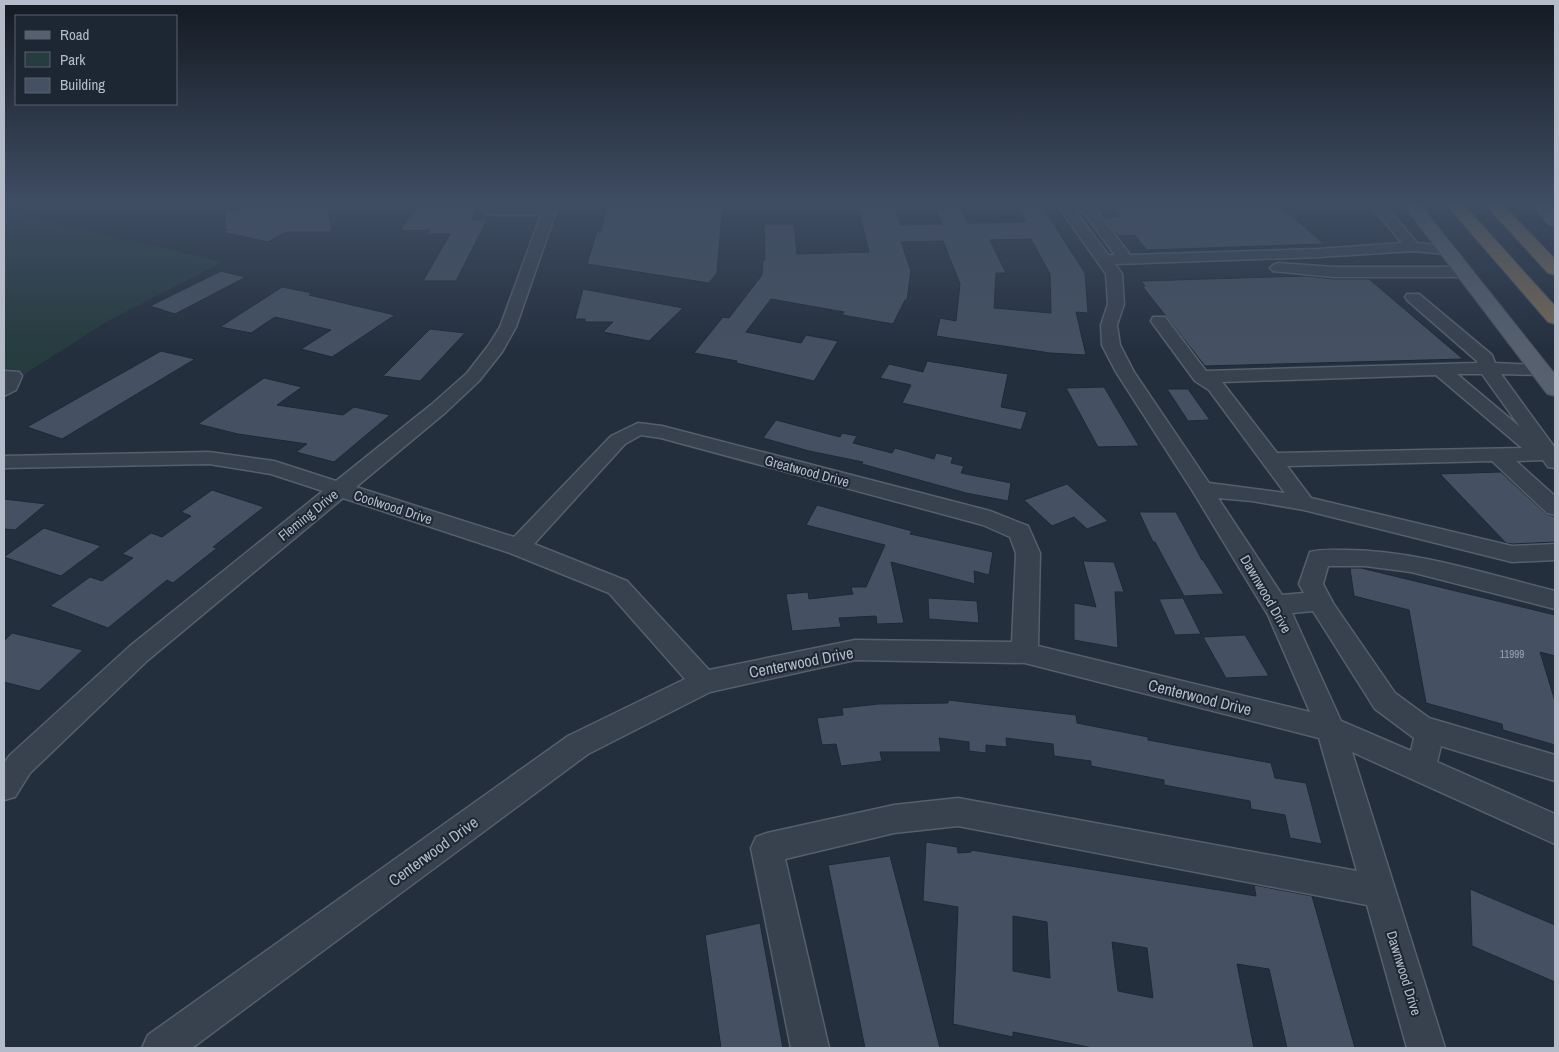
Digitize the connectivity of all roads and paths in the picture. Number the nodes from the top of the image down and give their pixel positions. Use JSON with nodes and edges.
{"nodes":[{"id":1,"x":535,"y":252,"type":"edge"},
{"id":2,"x":1108,"y":252,"type":"edge"},
{"id":3,"x":1331,"y":252,"type":"edge"},
{"id":4,"x":1375,"y":252,"type":"edge"},
{"id":5,"x":1449,"y":252,"type":"edge"},
{"id":6,"x":1497,"y":252,"type":"edge"},
{"id":7,"x":1540,"y":252,"type":"edge"},
{"id":8,"x":1115,"y":260,"type":"junction"},
{"id":9,"x":1555,"y":268,"type":"edge"},
{"id":10,"x":1236,"y":270,"type":"dead end"},
{"id":11,"x":1401,"y":271,"type":"junction"},
{"id":12,"x":1464,"y":272,"type":"junction"},
{"id":13,"x":1555,"y":318,"type":"edge"},
{"id":14,"x":1159,"y":321,"type":"dead end"},
{"id":15,"x":1487,"y":368,"type":"junction"},
{"id":16,"x":1440,"y":370,"type":"junction"},
{"id":17,"x":1540,"y":370,"type":"junction"},
{"id":18,"x":4,"y":376,"type":"edge"},
{"id":19,"x":1201,"y":377,"type":"junction"},
{"id":20,"x":1555,"y":389,"type":"edge"},
{"id":21,"x":4,"y":390,"type":"edge"},
{"id":22,"x":1497,"y":455,"type":"junction"},
{"id":23,"x":1552,"y":458,"type":"edge"},
{"id":24,"x":1272,"y":460,"type":"junction"},
{"id":25,"x":4,"y":462,"type":"edge"},
{"id":26,"x":340,"y":489,"type":"junction"},
{"id":27,"x":1202,"y":489,"type":"junction"},
{"id":28,"x":1304,"y":503,"type":"junction"},
{"id":29,"x":1555,"y":508,"type":"edge"},
{"id":30,"x":518,"y":547,"type":"junction"},
{"id":31,"x":1555,"y":552,"type":"edge"},
{"id":32,"x":1555,"y":600,"type":"edge"},
{"id":33,"x":1320,"y":601,"type":"junction"},
{"id":34,"x":1275,"y":605,"type":"junction"},
{"id":35,"x":1024,"y":653,"type":"junction"},
{"id":36,"x":704,"y":682,"type":"junction"},
{"id":37,"x":1332,"y":729,"type":"junction"},
{"id":38,"x":1430,"y":731,"type":"junction"},
{"id":39,"x":1555,"y":768,"type":"edge"},
{"id":40,"x":1421,"y":769,"type":"junction"},
{"id":41,"x":4,"y":787,"type":"edge"},
{"id":42,"x":1555,"y":829,"type":"edge"},
{"id":43,"x":1380,"y":891,"type":"junction"},
{"id":44,"x":161,"y":1048,"type":"edge"},
{"id":45,"x":810,"y":1048,"type":"edge"},
{"id":46,"x":1426,"y":1048,"type":"edge"}],
"edges":[{"from":1,"to":26,"type":"street","name":"Fleming Drive"},
{"from":2,"to":8,"type":"street","name":"Dawnwood Drive"},
{"from":3,"to":8,"type":"street"},
{"from":4,"to":11,"type":"street"},
{"from":5,"to":12,"type":"main road"},
{"from":6,"to":13,"type":"highway"},
{"from":7,"to":9,"type":"highway"},
{"from":8,"to":27,"type":"street","name":"Dawnwood Drive"},
{"from":10,"to":11,"type":"street"},
{"from":11,"to":12,"type":"street"},
{"from":11,"to":15,"type":"street"},
{"from":12,"to":17,"type":"main road"},
{"from":14,"to":19,"type":"street"},
{"from":15,"to":16,"type":"street"},
{"from":15,"to":17,"type":"street"},
{"from":15,"to":23,"type":"street"},
{"from":16,"to":19,"type":"street"},
{"from":16,"to":23,"type":"street"},
{"from":17,"to":20,"type":"main road"},
{"from":18,"to":21,"type":"street"},
{"from":19,"to":24,"type":"street"},
{"from":22,"to":23,"type":"street"},
{"from":22,"to":24,"type":"street"},
{"from":22,"to":29,"type":"street"},
{"from":24,"to":28,"type":"street"},
{"from":25,"to":26,"type":"street","name":"Coolwood Drive"},
{"from":26,"to":30,"type":"street","name":"Coolwood Drive"},
{"from":26,"to":41,"type":"street","name":"Fleming Drive"},
{"from":27,"to":28,"type":"street"},
{"from":27,"to":34,"type":"street","name":"Dawnwood Drive"},
{"from":28,"to":31,"type":"street"},
{"from":30,"to":35,"type":"street","name":"Greatwood Drive"},
{"from":30,"to":36,"type":"street","name":"Coolwood Drive"},
{"from":32,"to":33,"type":"street"},
{"from":33,"to":34,"type":"street"},
{"from":33,"to":38,"type":"street"},
{"from":34,"to":37,"type":"street","name":"Dawnwood Drive"},
{"from":35,"to":36,"type":"street","name":"Centerwood Drive"},
{"from":35,"to":37,"type":"street","name":"Centerwood Drive"},
{"from":36,"to":44,"type":"street","name":"Centerwood Drive"},
{"from":37,"to":40,"type":"street","name":"Centerwood Drive"},
{"from":37,"to":43,"type":"street","name":"Dawnwood Drive"},
{"from":38,"to":39,"type":"street"},
{"from":38,"to":40,"type":"street"},
{"from":40,"to":42,"type":"street","name":"Centerwood Drive"},
{"from":43,"to":45,"type":"street"},
{"from":43,"to":46,"type":"street","name":"Dawnwood Drive"}]}
